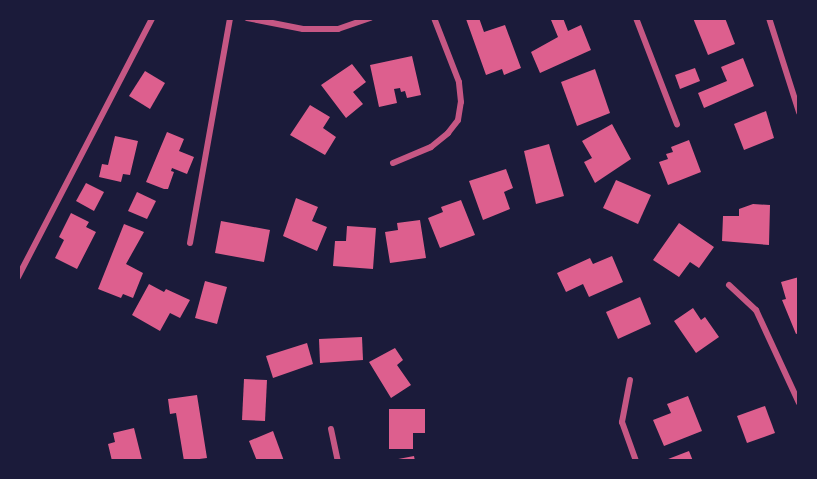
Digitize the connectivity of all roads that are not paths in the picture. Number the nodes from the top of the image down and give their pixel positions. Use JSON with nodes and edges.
{"nodes":[{"id":1,"x":152,"y":18,"type":"edge"},
{"id":2,"x":230,"y":18,"type":"edge"},
{"id":3,"x":247,"y":18,"type":"edge"},
{"id":4,"x":370,"y":18,"type":"edge"},
{"id":5,"x":434,"y":18,"type":"edge"},
{"id":6,"x":636,"y":18,"type":"edge"},
{"id":7,"x":769,"y":18,"type":"edge"},
{"id":8,"x":799,"y":112,"type":"edge"},
{"id":9,"x":678,"y":124,"type":"dead end"},
{"id":10,"x":393,"y":163,"type":"dead end"},
{"id":11,"x":190,"y":243,"type":"dead end"},
{"id":12,"x":18,"y":277,"type":"edge"},
{"id":13,"x":729,"y":285,"type":"dead end"},
{"id":14,"x":630,"y":380,"type":"dead end"},
{"id":15,"x":799,"y":402,"type":"edge"},
{"id":16,"x":331,"y":429,"type":"dead end"},
{"id":17,"x":338,"y":461,"type":"edge"},
{"id":18,"x":636,"y":461,"type":"edge"}],
"edges":[{"from":1,"to":12,"type":"street"},
{"from":2,"to":11,"type":"street"},
{"from":3,"to":4,"type":"street"},
{"from":5,"to":10,"type":"street"},
{"from":6,"to":9,"type":"street"},
{"from":7,"to":8,"type":"street"},
{"from":13,"to":15,"type":"street"},
{"from":14,"to":18,"type":"street"},
{"from":16,"to":17,"type":"street"}]}
